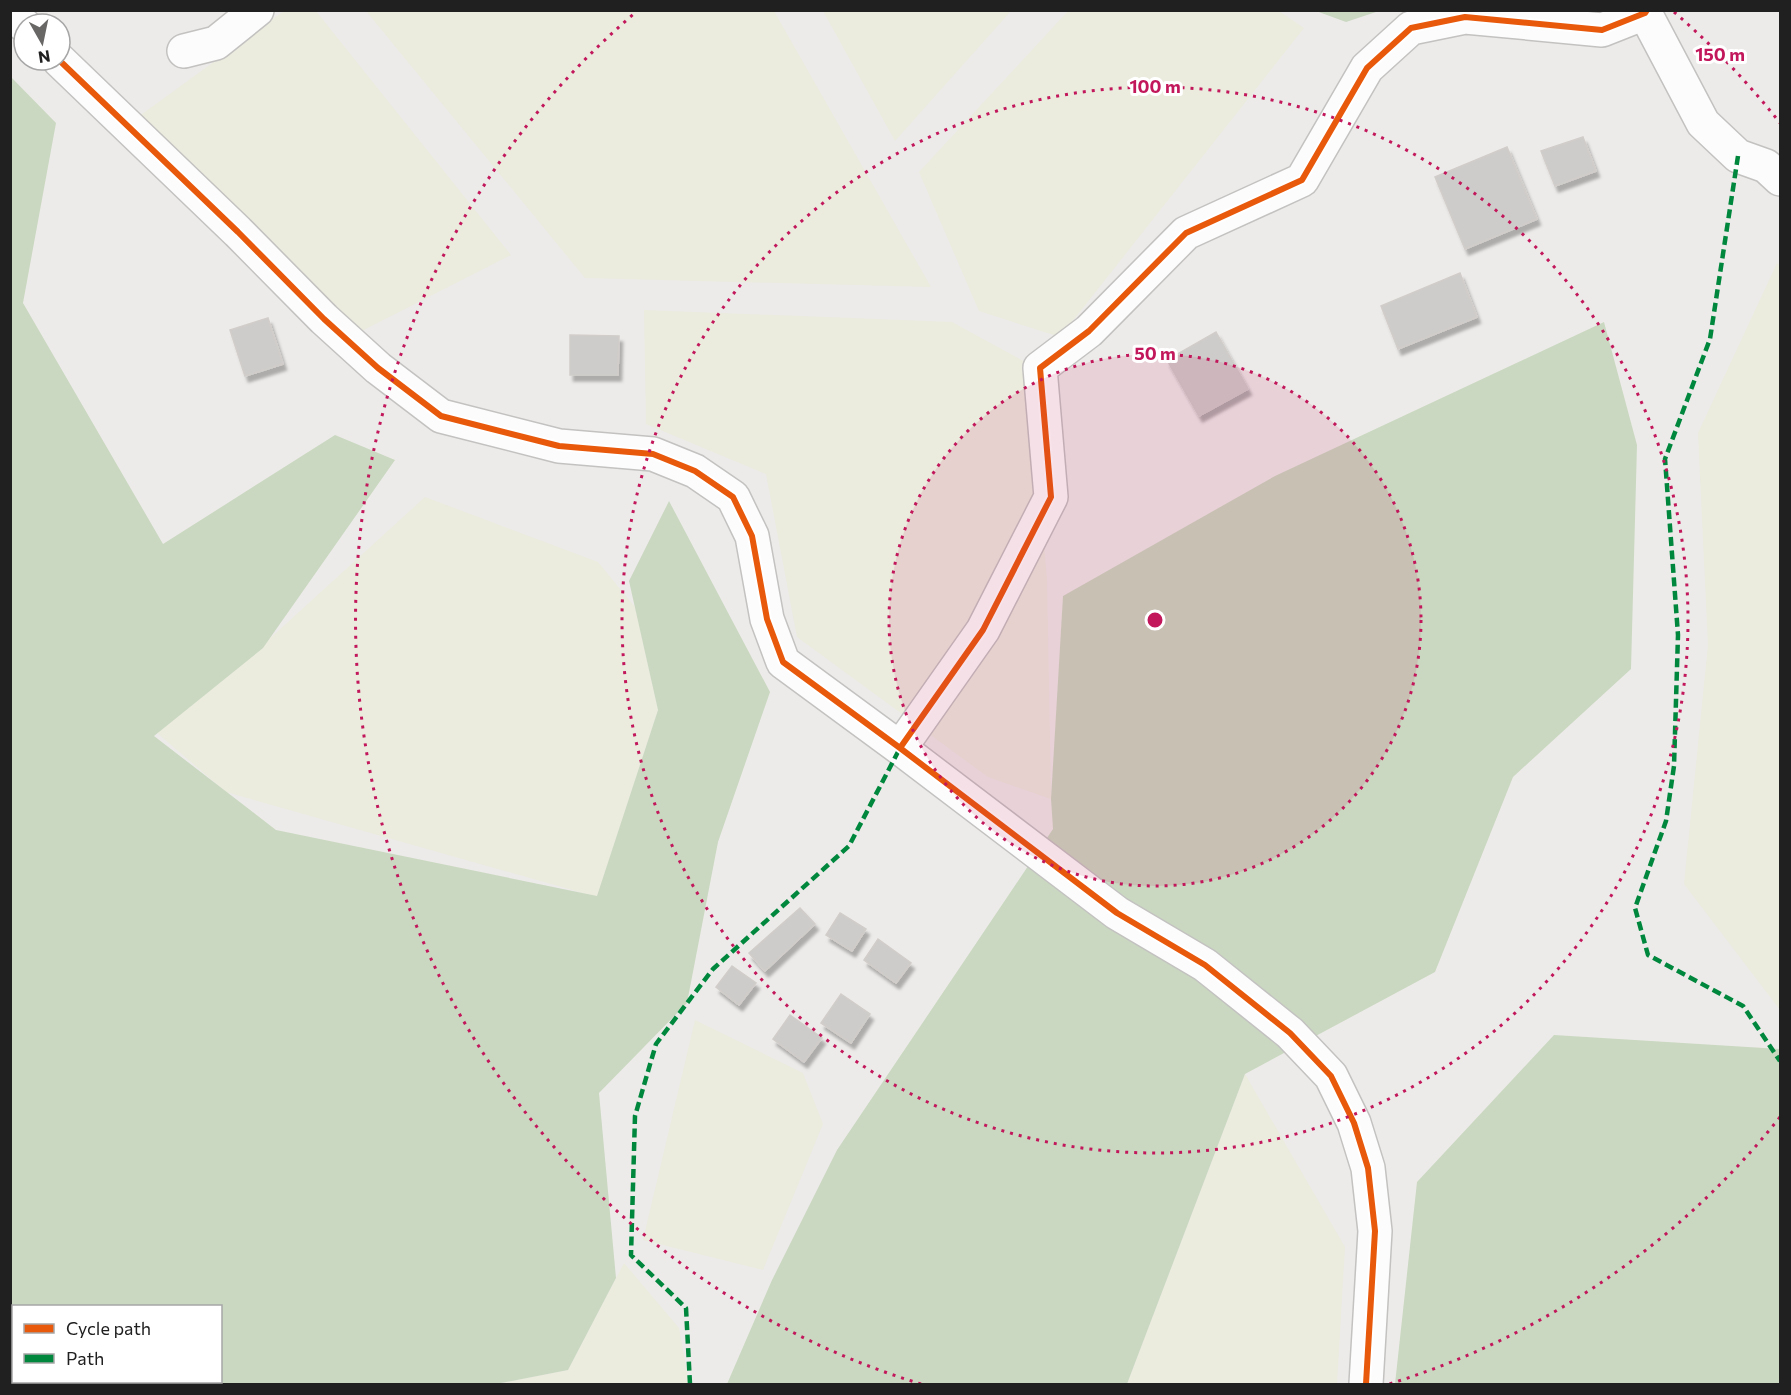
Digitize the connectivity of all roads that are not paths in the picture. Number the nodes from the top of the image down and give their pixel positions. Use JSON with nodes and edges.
{"nodes":[{"id":1,"x":256,"y":10,"type":"edge"},
{"id":2,"x":1646,"y":12,"type":"edge"},
{"id":3,"x":184,"y":51,"type":"dead end"},
{"id":4,"x":72,"y":72,"type":"edge"},
{"id":5,"x":1780,"y":179,"type":"edge"},
{"id":6,"x":900,"y":748,"type":"junction"},
{"id":7,"x":1366,"y":1384,"type":"edge"}],
"edges":[{"from":1,"to":3,"type":"street"},
{"from":2,"to":5,"type":"street"},
{"from":2,"to":6,"type":"street"},
{"from":4,"to":6,"type":"street"},
{"from":6,"to":7,"type":"street"}]}
